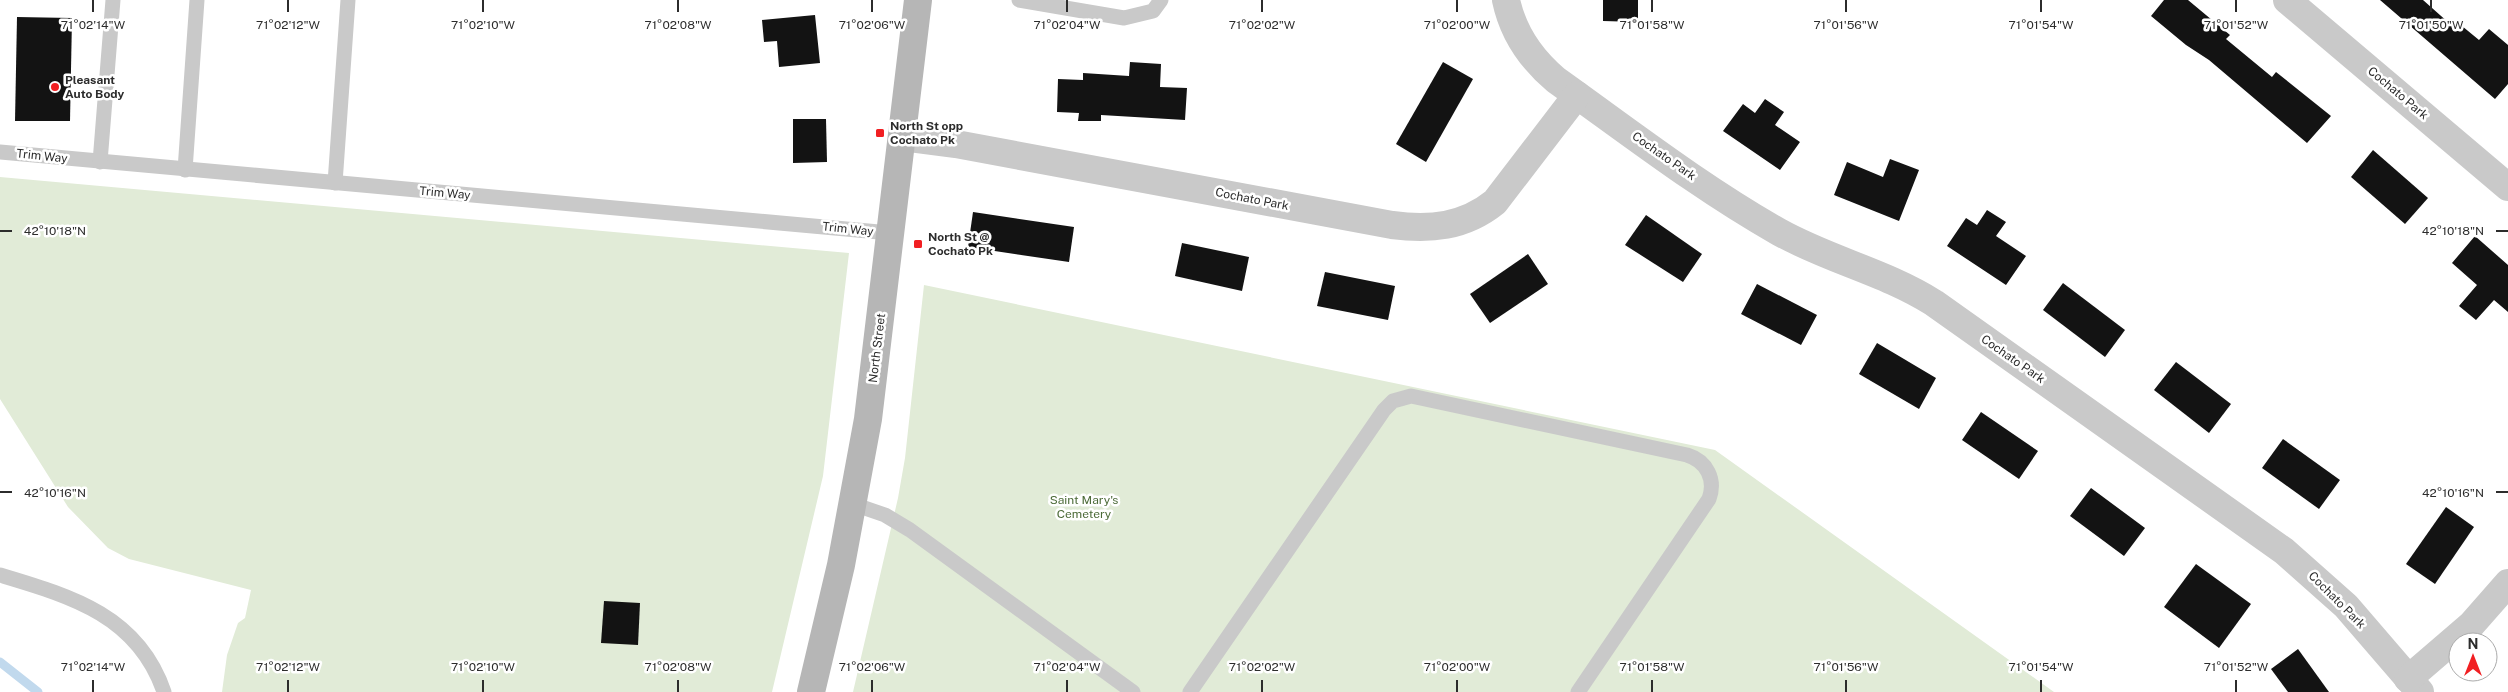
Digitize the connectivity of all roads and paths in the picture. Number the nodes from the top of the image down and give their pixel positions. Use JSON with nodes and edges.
{"nodes":[{"id":1,"x":113,"y":0,"type":"edge"},
{"id":2,"x":197,"y":0,"type":"edge"},
{"id":3,"x":348,"y":0,"type":"edge"},
{"id":4,"x":918,"y":0,"type":"edge"},
{"id":5,"x":1019,"y":0,"type":"edge"},
{"id":6,"x":1161,"y":0,"type":"edge"},
{"id":7,"x":1506,"y":0,"type":"edge"},
{"id":8,"x":2287,"y":0,"type":"edge"},
{"id":9,"x":1577,"y":95,"type":"junction"},
{"id":10,"x":902,"y":136,"type":"junction"},
{"id":11,"x":0,"y":152,"type":"edge"},
{"id":12,"x":100,"y":162,"type":"junction"},
{"id":13,"x":185,"y":170,"type":"junction"},
{"id":14,"x":335,"y":183,"type":"junction"},
{"id":15,"x":2508,"y":187,"type":"edge"},
{"id":16,"x":890,"y":233,"type":"junction"},
{"id":17,"x":853,"y":504,"type":"junction"},
{"id":18,"x":0,"y":575,"type":"edge"},
{"id":19,"x":2508,"y":583,"type":"edge"},
{"id":20,"x":2414,"y":686,"type":"edge"},
{"id":21,"x":164,"y":692,"type":"edge"},
{"id":22,"x":811,"y":692,"type":"edge"},
{"id":23,"x":1133,"y":692,"type":"edge"},
{"id":24,"x":1190,"y":692,"type":"edge"},
{"id":25,"x":1578,"y":692,"type":"edge"}],
"edges":[{"from":1,"to":12,"type":"lane"},
{"from":2,"to":13,"type":"lane"},
{"from":3,"to":14,"type":"lane"},
{"from":4,"to":10,"type":"main road","name":"North Street"},
{"from":5,"to":6,"type":"lane"},
{"from":7,"to":9,"type":"street","name":"Cochato Park"},
{"from":8,"to":15,"type":"street","name":"Cochato Park"},
{"from":9,"to":10,"type":"street","name":"Cochato Park"},
{"from":9,"to":20,"type":"street","name":"Cochato Park"},
{"from":10,"to":16,"type":"main road","name":"North Street"},
{"from":11,"to":12,"type":"lane","name":"Trim Way"},
{"from":12,"to":13,"type":"lane","name":"Trim Way"},
{"from":13,"to":14,"type":"lane","name":"Trim Way"},
{"from":14,"to":16,"type":"lane","name":"Trim Way"},
{"from":16,"to":17,"type":"main road","name":"North Street"},
{"from":17,"to":22,"type":"main road","name":"North Street"},
{"from":17,"to":23,"type":"lane"},
{"from":18,"to":21,"type":"lane"},
{"from":19,"to":20,"type":"street","name":"Cochato Park"},
{"from":24,"to":25,"type":"lane"}]}
